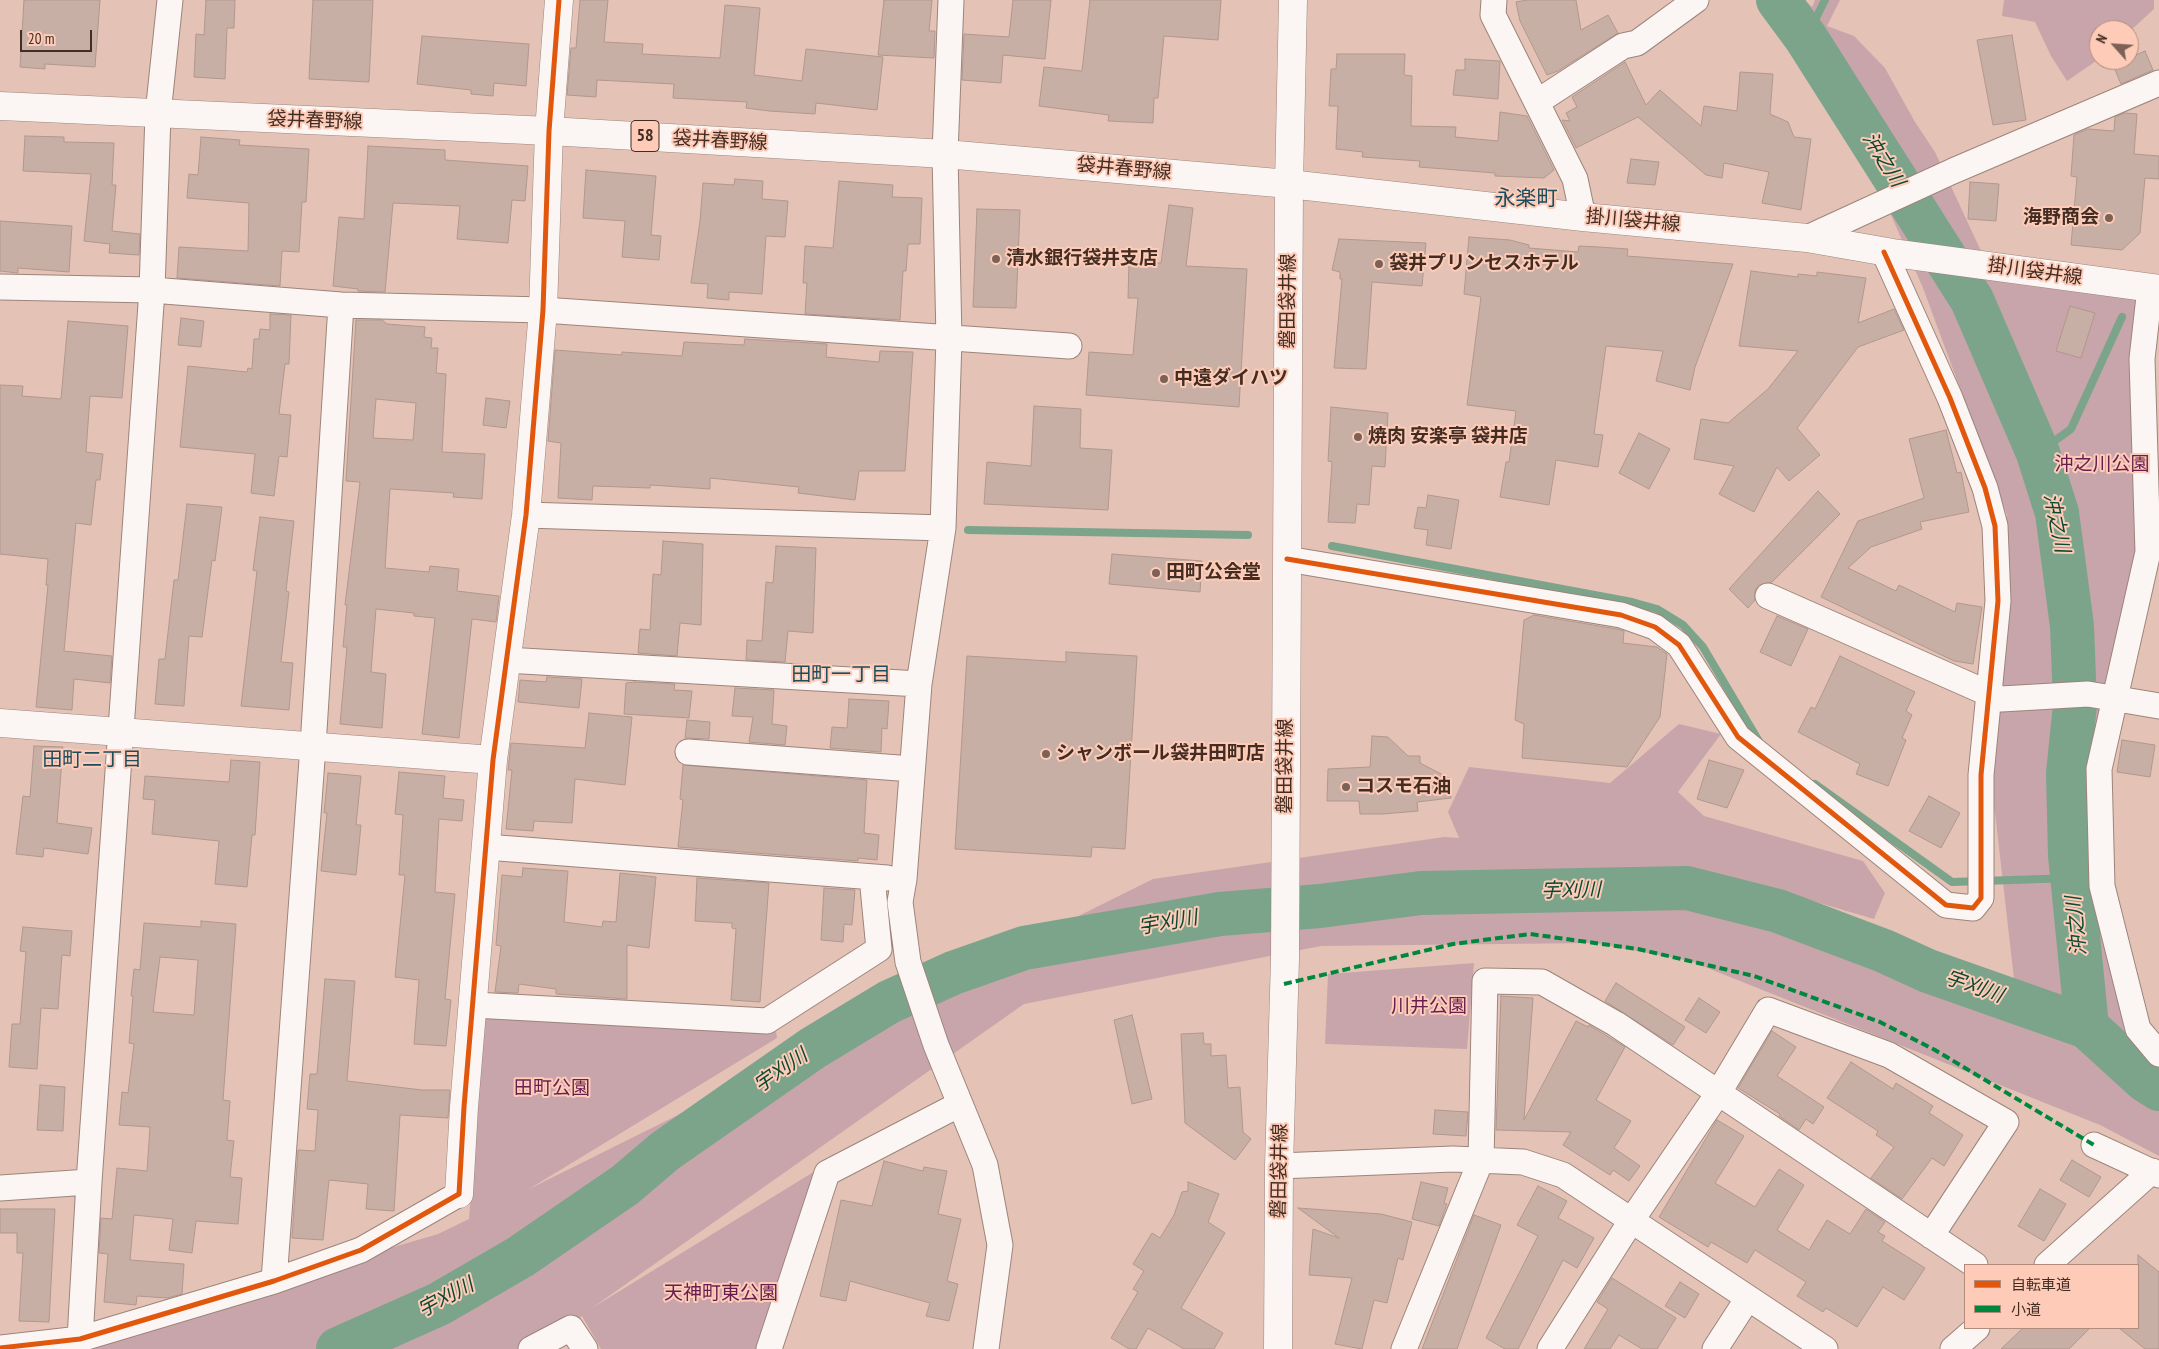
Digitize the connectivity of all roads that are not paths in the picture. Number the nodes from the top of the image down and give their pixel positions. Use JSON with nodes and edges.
{"nodes":[{"id":1,"x":170,"y":0,"type":"edge"},
{"id":2,"x":559,"y":0,"type":"edge"},
{"id":3,"x":951,"y":0,"type":"edge"},
{"id":4,"x":1293,"y":0,"type":"edge"},
{"id":5,"x":1494,"y":0,"type":"edge"},
{"id":6,"x":1696,"y":0,"type":"edge"},
{"id":7,"x":2159,"y":83,"type":"edge"},
{"id":8,"x":1537,"y":102,"type":"junction"},
{"id":9,"x":0,"y":106,"type":"edge"},
{"id":10,"x":158,"y":114,"type":"junction"},
{"id":11,"x":549,"y":131,"type":"junction"},
{"id":12,"x":945,"y":154,"type":"junction"},
{"id":13,"x":1289,"y":184,"type":"junction"},
{"id":14,"x":1583,"y":217,"type":"junction"},
{"id":15,"x":1807,"y":238,"type":"junction"},
{"id":16,"x":1889,"y":253,"type":"junction"},
{"id":17,"x":0,"y":286,"type":"edge"},
{"id":18,"x":2154,"y":289,"type":"edge"},
{"id":19,"x":152,"y":290,"type":"junction"},
{"id":20,"x":340,"y":305,"type":"junction"},
{"id":21,"x":543,"y":310,"type":"junction"},
{"id":22,"x":949,"y":339,"type":"junction"},
{"id":23,"x":1068,"y":346,"type":"dead end"},
{"id":24,"x":526,"y":515,"type":"junction"},
{"id":25,"x":943,"y":528,"type":"junction"},
{"id":26,"x":1288,"y":559,"type":"junction"},
{"id":27,"x":1768,"y":596,"type":"dead end"},
{"id":28,"x":506,"y":660,"type":"junction"},
{"id":29,"x":919,"y":684,"type":"junction"},
{"id":30,"x":1995,"y":696,"type":"junction"},
{"id":31,"x":2113,"y":699,"type":"junction"},
{"id":32,"x":2159,"y":706,"type":"edge"},
{"id":33,"x":0,"y":723,"type":"edge"},
{"id":34,"x":120,"y":733,"type":"junction"},
{"id":35,"x":312,"y":746,"type":"junction"},
{"id":36,"x":688,"y":752,"type":"dead end"},
{"id":37,"x":493,"y":760,"type":"junction"},
{"id":38,"x":912,"y":769,"type":"junction"},
{"id":39,"x":486,"y":847,"type":"junction"},
{"id":40,"x":872,"y":877,"type":"junction"},
{"id":41,"x":902,"y":891,"type":"junction"},
{"id":42,"x":474,"y":1005,"type":"junction"},
{"id":43,"x":2159,"y":1054,"type":"edge"},
{"id":44,"x":1719,"y":1092,"type":"junction"},
{"id":45,"x":960,"y":1104,"type":"junction"},
{"id":46,"x":2094,"y":1145,"type":"dead end"},
{"id":47,"x":1481,"y":1160,"type":"junction"},
{"id":48,"x":1279,"y":1166,"type":"junction"},
{"id":49,"x":2155,"y":1173,"type":"edge"},
{"id":50,"x":88,"y":1182,"type":"junction"},
{"id":51,"x":0,"y":1188,"type":"edge"},
{"id":52,"x":459,"y":1194,"type":"joint"},
{"id":53,"x":1631,"y":1220,"type":"junction"},
{"id":54,"x":1931,"y":1236,"type":"junction"},
{"id":55,"x":1973,"y":1264,"type":"edge"},
{"id":56,"x":2048,"y":1264,"type":"edge"},
{"id":57,"x":274,"y":1281,"type":"junction"},
{"id":58,"x":1748,"y":1298,"type":"junction"},
{"id":59,"x":1976,"y":1329,"type":"edge"},
{"id":60,"x":80,"y":1339,"type":"junction"},
{"id":61,"x":0,"y":1348,"type":"edge"},
{"id":62,"x":1407,"y":1348,"type":"edge"},
{"id":63,"x":531,"y":1349,"type":"edge"},
{"id":64,"x":585,"y":1349,"type":"edge"},
{"id":65,"x":769,"y":1349,"type":"edge"},
{"id":66,"x":986,"y":1349,"type":"edge"},
{"id":67,"x":1278,"y":1349,"type":"edge"},
{"id":68,"x":1550,"y":1349,"type":"edge"},
{"id":69,"x":1714,"y":1349,"type":"edge"},
{"id":70,"x":1825,"y":1349,"type":"edge"},
{"id":71,"x":1953,"y":1349,"type":"edge"}],
"edges":[{"from":1,"to":10,"type":"street"},
{"from":2,"to":11,"type":"main road"},
{"from":3,"to":12,"type":"street"},
{"from":4,"to":13,"type":"main road"},
{"from":5,"to":8,"type":"street"},
{"from":6,"to":8,"type":"street"},
{"from":7,"to":15,"type":"street"},
{"from":8,"to":14,"type":"street"},
{"from":9,"to":10,"type":"main road","name":"袋井春野線","number":"58"},
{"from":10,"to":11,"type":"main road","name":"袋井春野線","number":"58"},
{"from":10,"to":19,"type":"street"},
{"from":11,"to":12,"type":"main road","name":"袋井春野線","number":"58"},
{"from":11,"to":21,"type":"main road"},
{"from":12,"to":13,"type":"main road","name":"袋井春野線","number":"58"},
{"from":12,"to":22,"type":"street"},
{"from":13,"to":14,"type":"main road","name":"掛川袋井線"},
{"from":13,"to":26,"type":"main road","name":"磐田袋井線"},
{"from":14,"to":15,"type":"main road","name":"掛川袋井線"},
{"from":15,"to":16,"type":"main road","name":"掛川袋井線"},
{"from":16,"to":18,"type":"main road","name":"掛川袋井線"},
{"from":16,"to":30,"type":"street"},
{"from":17,"to":19,"type":"street"},
{"from":18,"to":31,"type":"street"},
{"from":19,"to":20,"type":"street"},
{"from":19,"to":34,"type":"street"},
{"from":20,"to":21,"type":"street"},
{"from":20,"to":35,"type":"street"},
{"from":21,"to":22,"type":"street"},
{"from":21,"to":24,"type":"main road"},
{"from":22,"to":23,"type":"street"},
{"from":22,"to":25,"type":"street"},
{"from":24,"to":25,"type":"street"},
{"from":24,"to":28,"type":"main road"},
{"from":25,"to":29,"type":"street"},
{"from":26,"to":30,"type":"street"},
{"from":26,"to":48,"type":"main road","name":"磐田袋井線"},
{"from":27,"to":30,"type":"street"},
{"from":28,"to":29,"type":"street"},
{"from":28,"to":37,"type":"main road"},
{"from":29,"to":38,"type":"street"},
{"from":30,"to":31,"type":"street"},
{"from":31,"to":32,"type":"street"},
{"from":31,"to":43,"type":"street"},
{"from":33,"to":34,"type":"main road"},
{"from":34,"to":35,"type":"main road"},
{"from":34,"to":50,"type":"street"},
{"from":35,"to":37,"type":"main road"},
{"from":35,"to":57,"type":"street"},
{"from":36,"to":38,"type":"street"},
{"from":37,"to":39,"type":"main road"},
{"from":38,"to":41,"type":"street"},
{"from":39,"to":40,"type":"street"},
{"from":39,"to":42,"type":"main road"},
{"from":40,"to":41,"type":"street"},
{"from":40,"to":42,"type":"street"},
{"from":41,"to":45,"type":"street"},
{"from":42,"to":52,"type":"main road"},
{"from":44,"to":47,"type":"street"},
{"from":44,"to":53,"type":"street"},
{"from":44,"to":54,"type":"street"},
{"from":44,"to":54,"type":"street"},
{"from":45,"to":65,"type":"street"},
{"from":45,"to":66,"type":"street"},
{"from":46,"to":49,"type":"street"},
{"from":47,"to":48,"type":"street"},
{"from":47,"to":53,"type":"street"},
{"from":47,"to":62,"type":"street"},
{"from":48,"to":67,"type":"main road","name":"磐田袋井線"},
{"from":49,"to":56,"type":"street"},
{"from":50,"to":51,"type":"street"},
{"from":50,"to":60,"type":"street"},
{"from":52,"to":57,"type":"street"},
{"from":53,"to":58,"type":"street"},
{"from":53,"to":68,"type":"street"},
{"from":54,"to":55,"type":"street"},
{"from":57,"to":60,"type":"street"},
{"from":58,"to":69,"type":"street"},
{"from":58,"to":70,"type":"street"},
{"from":59,"to":71,"type":"street"},
{"from":60,"to":61,"type":"street"},
{"from":63,"to":64,"type":"street"}]}
